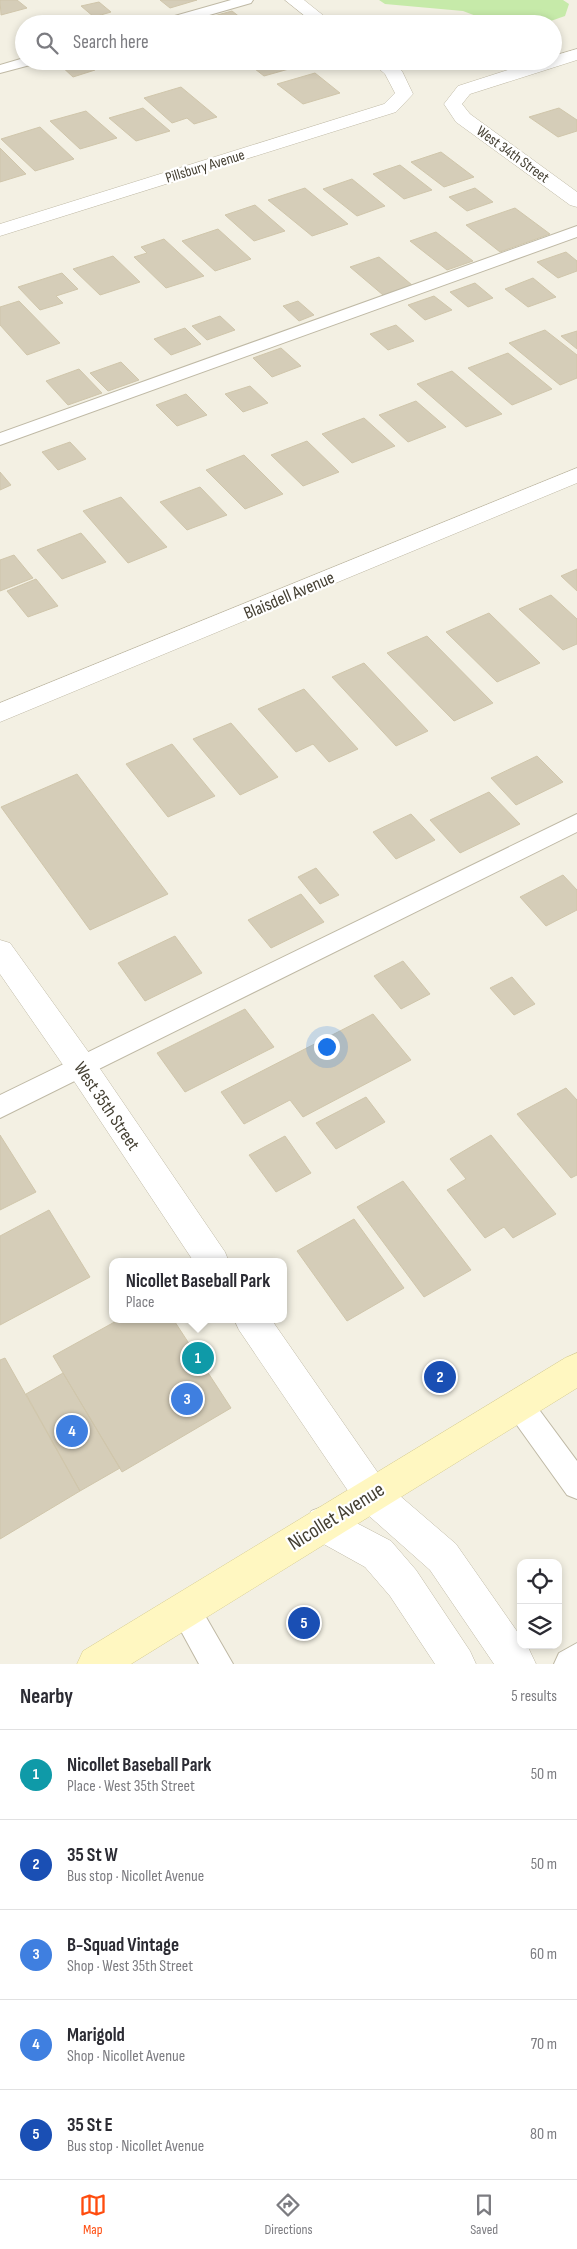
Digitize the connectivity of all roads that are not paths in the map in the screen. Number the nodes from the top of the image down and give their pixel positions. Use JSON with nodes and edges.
{"nodes":[{"id":1,"x":246,"y":0,"type":"edge"},
{"id":2,"x":293,"y":0,"type":"edge"},
{"id":3,"x":194,"y":15,"type":"edge"},
{"id":4,"x":314,"y":15,"type":"edge"},
{"id":5,"x":577,"y":54,"type":"edge"},
{"id":6,"x":562,"y":59,"type":"edge"},
{"id":7,"x":15,"y":65,"type":"edge"},
{"id":8,"x":0,"y":69,"type":"edge"},
{"id":9,"x":392,"y":70,"type":"edge"},
{"id":10,"x":527,"y":70,"type":"edge"},
{"id":11,"x":577,"y":201,"type":"edge"},
{"id":12,"x":0,"y":230,"type":"edge"},
{"id":13,"x":577,"y":231,"type":"edge"},
{"id":14,"x":0,"y":438,"type":"edge"},
{"id":15,"x":577,"y":476,"type":"edge"},
{"id":16,"x":0,"y":713,"type":"edge"},
{"id":17,"x":577,"y":822,"type":"edge"},
{"id":18,"x":0,"y":951,"type":"edge"},
{"id":19,"x":81,"y":1066,"type":"junction"},
{"id":20,"x":0,"y":1107,"type":"edge"},
{"id":21,"x":210,"y":1258,"type":"edge"},
{"id":22,"x":255,"y":1323,"type":"edge"},
{"id":23,"x":577,"y":1369,"type":"edge"},
{"id":24,"x":518,"y":1404,"type":"junction"},
{"id":25,"x":577,"y":1485,"type":"edge"},
{"id":26,"x":372,"y":1494,"type":"junction"},
{"id":27,"x":324,"y":1524,"type":"junction"},
{"id":28,"x":184,"y":1610,"type":"junction"},
{"id":29,"x":577,"y":1659,"type":"edge"},
{"id":30,"x":96,"y":1664,"type":"edge"},
{"id":31,"x":217,"y":1664,"type":"edge"},
{"id":32,"x":458,"y":1664,"type":"edge"},
{"id":33,"x":517,"y":1664,"type":"edge"},
{"id":34,"x":570,"y":1664,"type":"edge"}],
"edges":[{"from":1,"to":3,"type":"lane"},
{"from":2,"to":4,"type":"street"},
{"from":5,"to":6,"type":"street","name":"West 34th Street"},
{"from":7,"to":8,"type":"lane"},
{"from":9,"to":12,"type":"street","name":"Pillsbury Avenue"},
{"from":10,"to":11,"type":"street","name":"West 34th Street"},
{"from":13,"to":14,"type":"lane"},
{"from":15,"to":16,"type":"street","name":"Blaisdell Avenue"},
{"from":17,"to":19,"type":"lane"},
{"from":18,"to":19,"type":"street","name":"West 35th Street"},
{"from":19,"to":20,"type":"lane"},
{"from":19,"to":21,"type":"street","name":"West 35th Street"},
{"from":22,"to":26,"type":"street"},
{"from":23,"to":24,"type":"main road","name":"Nicollet Avenue"},
{"from":24,"to":25,"type":"lane"},
{"from":24,"to":26,"type":"main road","name":"Nicollet Avenue"},
{"from":26,"to":27,"type":"main road","name":"Nicollet Avenue"},
{"from":26,"to":33,"type":"street"},
{"from":27,"to":28,"type":"main road","name":"Nicollet Avenue"},
{"from":27,"to":32,"type":"street"},
{"from":28,"to":30,"type":"main road","name":"Nicollet Avenue"},
{"from":28,"to":31,"type":"lane"},
{"from":29,"to":34,"type":"lane"}]}
